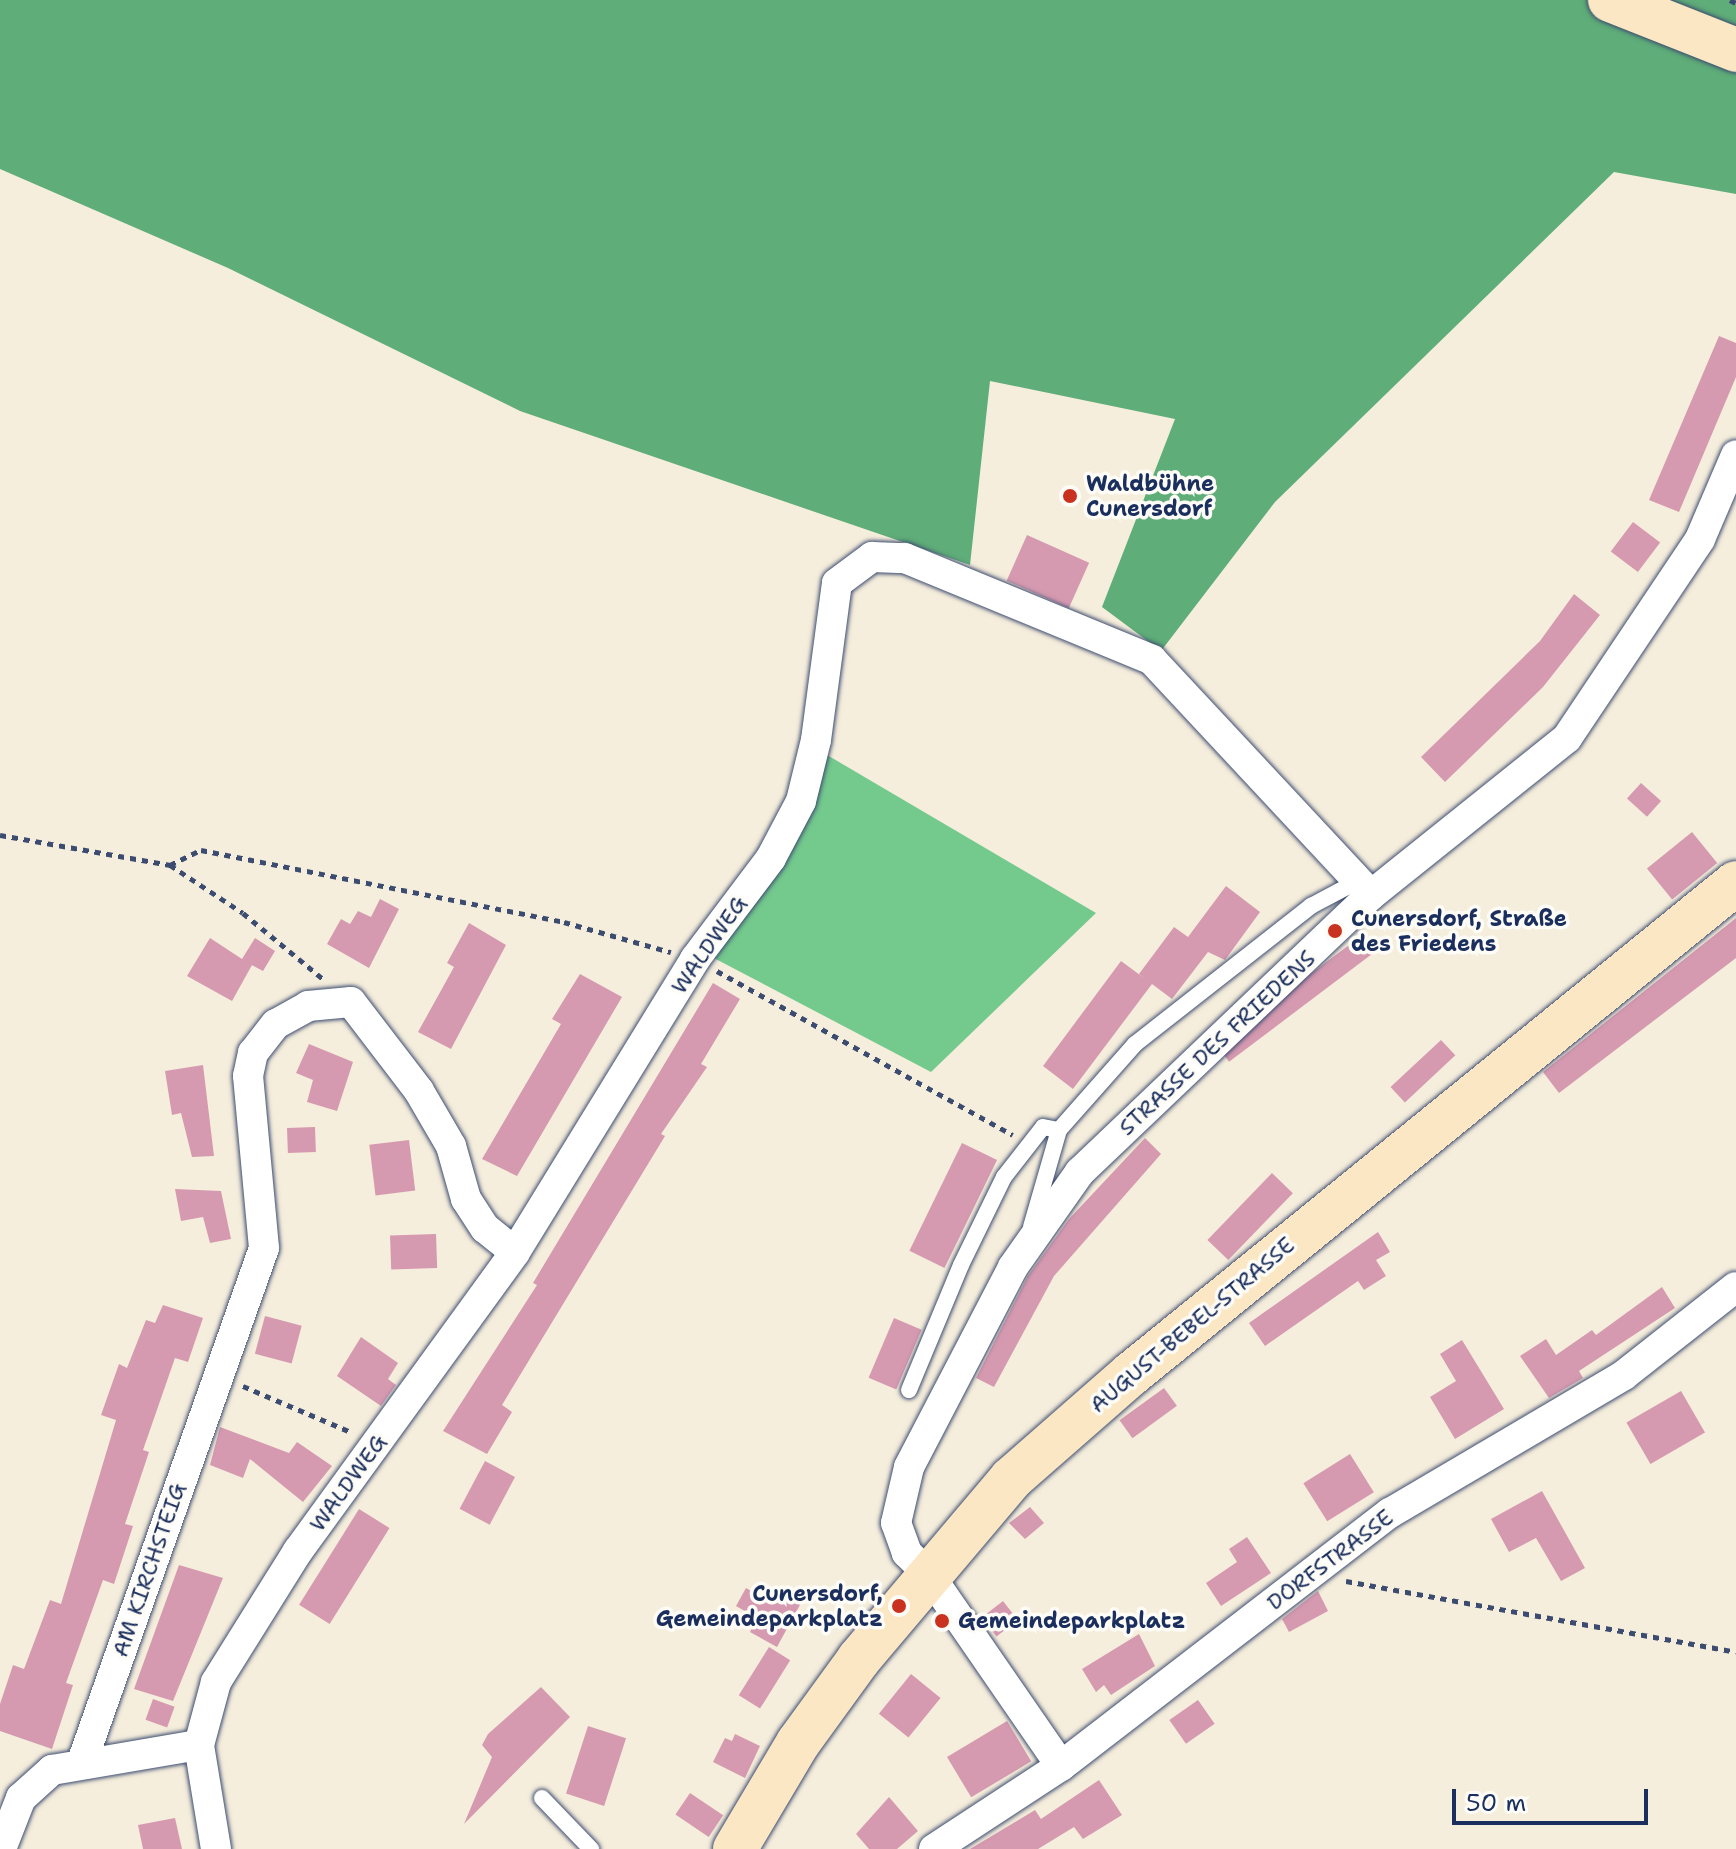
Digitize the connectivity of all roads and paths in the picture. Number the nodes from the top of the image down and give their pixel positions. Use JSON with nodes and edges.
{"nodes":[{"id":1,"x":1610,"y":0,"type":"edge"},
{"id":2,"x":1730,"y":0,"type":"edge"},
{"id":3,"x":1736,"y":3,"type":"edge"},
{"id":4,"x":1736,"y":50,"type":"edge"},
{"id":5,"x":1736,"y":455,"type":"edge"},
{"id":6,"x":0,"y":835,"type":"edge"},
{"id":7,"x":170,"y":865,"type":"junction"},
{"id":8,"x":1736,"y":883,"type":"edge"},
{"id":9,"x":1364,"y":888,"type":"junction"},
{"id":10,"x":695,"y":959,"type":"junction"},
{"id":11,"x":351,"y":1002,"type":"junction"},
{"id":12,"x":1059,"y":1130,"type":"junction"},
{"id":13,"x":1030,"y":1145,"type":"junction"},
{"id":14,"x":515,"y":1252,"type":"junction"},
{"id":15,"x":1025,"y":1252,"type":"junction"},
{"id":16,"x":1736,"y":1287,"type":"edge"},
{"id":17,"x":215,"y":1378,"type":"junction"},
{"id":18,"x":909,"y":1390,"type":"dead end"},
{"id":19,"x":377,"y":1444,"type":"junction"},
{"id":20,"x":1310,"y":1574,"type":"junction"},
{"id":21,"x":930,"y":1576,"type":"junction"},
{"id":22,"x":1736,"y":1652,"type":"edge"},
{"id":23,"x":199,"y":1745,"type":"junction"},
{"id":24,"x":82,"y":1762,"type":"junction"},
{"id":25,"x":1061,"y":1766,"type":"junction"},
{"id":26,"x":542,"y":1798,"type":"dead end"},
{"id":27,"x":1,"y":1849,"type":"edge"},
{"id":28,"x":216,"y":1849,"type":"edge"},
{"id":29,"x":591,"y":1849,"type":"edge"},
{"id":30,"x":735,"y":1849,"type":"edge"},
{"id":31,"x":934,"y":1849,"type":"edge"}],
"edges":[{"from":1,"to":4,"type":"main road"},
{"from":2,"to":3,"type":"path"},
{"from":5,"to":9,"type":"street","name":"STRASSE DES FRIEDENS"},
{"from":6,"to":7,"type":"path"},
{"from":7,"to":10,"type":"path"},
{"from":7,"to":11,"type":"path"},
{"from":8,"to":21,"type":"main road","name":"AUGUST-BEBEL-STRASSE"},
{"from":9,"to":10,"type":"street","name":"WALDWEG"},
{"from":9,"to":12,"type":"lane"},
{"from":9,"to":15,"type":"street","name":"STRASSE DES FRIEDENS"},
{"from":10,"to":13,"type":"path"},
{"from":10,"to":14,"type":"street","name":"WALDWEG"},
{"from":11,"to":14,"type":"street"},
{"from":11,"to":17,"type":"street","name":"AM KIRCHSTEIG"},
{"from":12,"to":13,"type":"lane"},
{"from":12,"to":15,"type":"lane"},
{"from":13,"to":18,"type":"lane"},
{"from":14,"to":19,"type":"street","name":"WALDWEG"},
{"from":15,"to":21,"type":"street","name":"STRASSE DES FRIEDENS"},
{"from":16,"to":20,"type":"street","name":"DORFSTRASSE"},
{"from":17,"to":19,"type":"path"},
{"from":17,"to":24,"type":"street","name":"AM KIRCHSTEIG"},
{"from":19,"to":23,"type":"street","name":"WALDWEG"},
{"from":20,"to":22,"type":"path"},
{"from":20,"to":25,"type":"street","name":"DORFSTRASSE"},
{"from":21,"to":25,"type":"street","name":"STRASSE DES FRIEDENS"},
{"from":21,"to":30,"type":"main road","name":"AUGUST-BEBEL-STRASSE"},
{"from":23,"to":24,"type":"street"},
{"from":23,"to":28,"type":"street","name":"WALDWEG"},
{"from":24,"to":27,"type":"street"},
{"from":25,"to":31,"type":"street","name":"DORFSTRASSE"},
{"from":26,"to":29,"type":"lane"}]}
